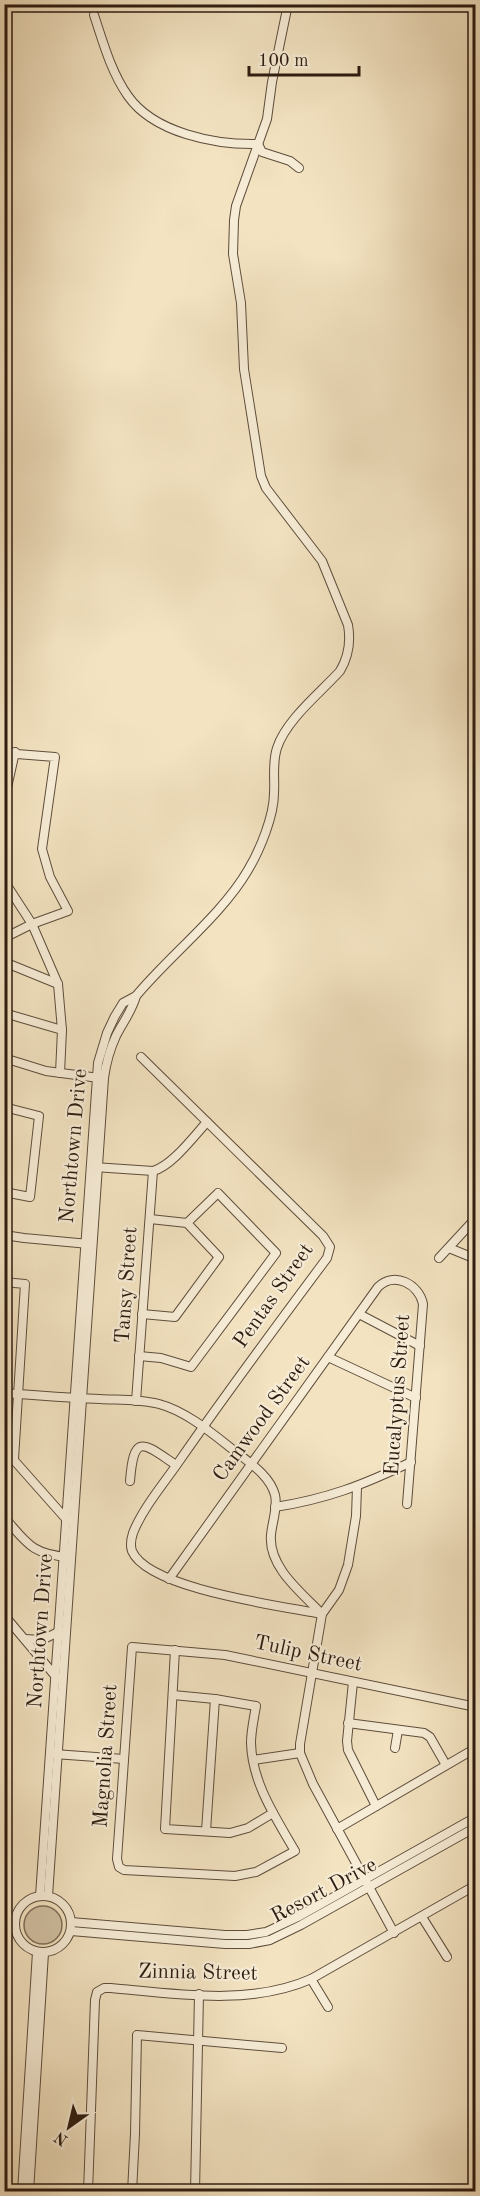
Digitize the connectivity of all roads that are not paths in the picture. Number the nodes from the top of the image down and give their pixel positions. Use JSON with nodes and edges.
{"nodes":[{"id":1,"x":288,"y":4,"type":"edge"},
{"id":2,"x":94,"y":15,"type":"dead end"},
{"id":3,"x":258,"y":144,"type":"junction"},
{"id":4,"x":298,"y":168,"type":"dead end"},
{"id":5,"x":15,"y":752,"type":"junction"},
{"id":6,"x":4,"y":753,"type":"edge"},
{"id":7,"x":5,"y":796,"type":"edge"},
{"id":8,"x":5,"y":882,"type":"edge"},
{"id":9,"x":32,"y":924,"type":"junction"},
{"id":10,"x":4,"y":938,"type":"edge"},
{"id":11,"x":4,"y":962,"type":"edge"},
{"id":12,"x":58,"y":984,"type":"junction"},
{"id":13,"x":136,"y":996,"type":"junction"},
{"id":14,"x":4,"y":1013,"type":"edge"},
{"id":15,"x":113,"y":1020,"type":"junction"},
{"id":16,"x":122,"y":1026,"type":"junction"},
{"id":17,"x":63,"y":1030,"type":"junction"},
{"id":18,"x":141,"y":1057,"type":"dead end"},
{"id":19,"x":4,"y":1058,"type":"edge"},
{"id":20,"x":60,"y":1073,"type":"junction"},
{"id":21,"x":100,"y":1078,"type":"junction"},
{"id":22,"x":4,"y":1107,"type":"edge"},
{"id":23,"x":207,"y":1122,"type":"junction"},
{"id":24,"x":94,"y":1167,"type":"junction"},
{"id":25,"x":153,"y":1171,"type":"junction"},
{"id":26,"x":4,"y":1192,"type":"edge"},
{"id":27,"x":476,"y":1218,"type":"edge"},
{"id":28,"x":150,"y":1219,"type":"junction"},
{"id":29,"x":187,"y":1223,"type":"junction"},
{"id":30,"x":4,"y":1234,"type":"edge"},
{"id":31,"x":88,"y":1244,"type":"junction"},
{"id":32,"x":449,"y":1248,"type":"junction"},
{"id":33,"x":439,"y":1258,"type":"dead end"},
{"id":34,"x":476,"y":1259,"type":"edge"},
{"id":35,"x":384,"y":1281,"type":"joint"},
{"id":36,"x":4,"y":1282,"type":"edge"},
{"id":37,"x":142,"y":1314,"type":"junction"},
{"id":38,"x":359,"y":1314,"type":"junction"},
{"id":39,"x":420,"y":1346,"type":"junction"},
{"id":40,"x":139,"y":1356,"type":"junction"},
{"id":41,"x":328,"y":1357,"type":"junction"},
{"id":42,"x":4,"y":1393,"type":"edge"},
{"id":43,"x":18,"y":1394,"type":"junction"},
{"id":44,"x":78,"y":1398,"type":"junction"},
{"id":45,"x":416,"y":1398,"type":"junction"},
{"id":46,"x":136,"y":1401,"type":"junction"},
{"id":47,"x":202,"y":1427,"type":"junction"},
{"id":48,"x":4,"y":1449,"type":"edge"},
{"id":49,"x":14,"y":1459,"type":"junction"},
{"id":50,"x":411,"y":1462,"type":"junction"},
{"id":51,"x":252,"y":1464,"type":"junction"},
{"id":52,"x":176,"y":1465,"type":"junction"},
{"id":53,"x":130,"y":1481,"type":"dead end"},
{"id":54,"x":357,"y":1487,"type":"junction"},
{"id":55,"x":407,"y":1504,"type":"dead end"},
{"id":56,"x":275,"y":1507,"type":"junction"},
{"id":57,"x":4,"y":1517,"type":"edge"},
{"id":58,"x":66,"y":1520,"type":"junction"},
{"id":59,"x":74,"y":1526,"type":"junction"},
{"id":60,"x":68,"y":1557,"type":"junction"},
{"id":61,"x":169,"y":1579,"type":"junction"},
{"id":62,"x":65,"y":1595,"type":"junction"},
{"id":63,"x":322,"y":1614,"type":"junction"},
{"id":64,"x":4,"y":1615,"type":"edge"},
{"id":65,"x":68,"y":1626,"type":"junction"},
{"id":66,"x":59,"y":1631,"type":"junction"},
{"id":67,"x":25,"y":1639,"type":"junction"},
{"id":68,"x":132,"y":1647,"type":"joint"},
{"id":69,"x":175,"y":1650,"type":"junction"},
{"id":70,"x":313,"y":1674,"type":"junction"},
{"id":71,"x":61,"y":1679,"type":"junction"},
{"id":72,"x":353,"y":1682,"type":"junction"},
{"id":73,"x":172,"y":1695,"type":"junction"},
{"id":74,"x":215,"y":1699,"type":"junction"},
{"id":75,"x":476,"y":1707,"type":"edge"},
{"id":76,"x":348,"y":1723,"type":"junction"},
{"id":77,"x":398,"y":1730,"type":"junction"},
{"id":78,"x":395,"y":1748,"type":"dead end"},
{"id":79,"x":476,"y":1748,"type":"edge"},
{"id":80,"x":300,"y":1753,"type":"junction"},
{"id":81,"x":55,"y":1754,"type":"junction"},
{"id":82,"x":124,"y":1759,"type":"junction"},
{"id":83,"x":253,"y":1760,"type":"junction"},
{"id":84,"x":446,"y":1765,"type":"junction"},
{"id":85,"x":376,"y":1806,"type":"junction"},
{"id":86,"x":273,"y":1813,"type":"junction"},
{"id":87,"x":476,"y":1817,"type":"edge"},
{"id":88,"x":476,"y":1827,"type":"edge"},
{"id":89,"x":337,"y":1828,"type":"junction"},
{"id":90,"x":206,"y":1831,"type":"junction"},
{"id":91,"x":367,"y":1884,"type":"junction"},
{"id":92,"x":476,"y":1885,"type":"edge"},
{"id":93,"x":44,"y":1896,"type":"junction"},
{"id":94,"x":422,"y":1917,"type":"junction"},
{"id":95,"x":4,"y":1918,"type":"edge"},
{"id":96,"x":15,"y":1922,"type":"junction"},
{"id":97,"x":4,"y":1926,"type":"edge"},
{"id":98,"x":71,"y":1926,"type":"junction"},
{"id":99,"x":394,"y":1933,"type":"junction"},
{"id":100,"x":40,"y":1952,"type":"junction"},
{"id":101,"x":447,"y":1957,"type":"dead end"},
{"id":102,"x":311,"y":1978,"type":"junction"},
{"id":103,"x":199,"y":1994,"type":"junction"},
{"id":104,"x":328,"y":2007,"type":"dead end"},
{"id":105,"x":198,"y":2041,"type":"junction"},
{"id":106,"x":282,"y":2048,"type":"dead end"},
{"id":107,"x":22,"y":2192,"type":"edge"},
{"id":108,"x":29,"y":2192,"type":"edge"},
{"id":109,"x":88,"y":2192,"type":"edge"},
{"id":110,"x":132,"y":2192,"type":"edge"},
{"id":111,"x":195,"y":2192,"type":"edge"}],
"edges":[{"from":1,"to":3,"type":"street"},
{"from":2,"to":3,"type":"street"},
{"from":3,"to":4,"type":"street"},
{"from":3,"to":13,"type":"street"},
{"from":5,"to":6,"type":"street"},
{"from":5,"to":7,"type":"street"},
{"from":5,"to":9,"type":"street"},
{"from":8,"to":9,"type":"street"},
{"from":9,"to":10,"type":"street"},
{"from":9,"to":12,"type":"street"},
{"from":11,"to":12,"type":"street"},
{"from":12,"to":17,"type":"street"},
{"from":13,"to":15,"type":"street","name":"Northtown Drive"},
{"from":13,"to":16,"type":"street","name":"Northtown Drive"},
{"from":14,"to":17,"type":"street"},
{"from":15,"to":16,"type":"street"},
{"from":15,"to":21,"type":"street","name":"Northtown Drive"},
{"from":16,"to":21,"type":"street","name":"Northtown Drive"},
{"from":17,"to":20,"type":"street"},
{"from":18,"to":23,"type":"street","name":"Pentas Street"},
{"from":19,"to":20,"type":"street"},
{"from":20,"to":21,"type":"street"},
{"from":21,"to":24,"type":"street","name":"Northtown Drive"},
{"from":22,"to":26,"type":"street"},
{"from":23,"to":25,"type":"street"},
{"from":23,"to":47,"type":"street","name":"Pentas Street"},
{"from":24,"to":25,"type":"street"},
{"from":24,"to":31,"type":"street","name":"Northtown Drive"},
{"from":25,"to":28,"type":"street","name":"Tansy Street"},
{"from":27,"to":32,"type":"street"},
{"from":28,"to":29,"type":"street"},
{"from":28,"to":37,"type":"street","name":"Tansy Street"},
{"from":29,"to":37,"type":"street"},
{"from":29,"to":40,"type":"street"},
{"from":30,"to":31,"type":"street"},
{"from":31,"to":44,"type":"street","name":"Northtown Drive"},
{"from":32,"to":33,"type":"street"},
{"from":32,"to":34,"type":"street"},
{"from":35,"to":38,"type":"street","name":"Camwood Street"},
{"from":35,"to":39,"type":"street","name":"Eucalyptus Street"},
{"from":36,"to":43,"type":"street"},
{"from":37,"to":40,"type":"street","name":"Tansy Street"},
{"from":38,"to":39,"type":"street"},
{"from":38,"to":41,"type":"street","name":"Camwood Street"},
{"from":39,"to":45,"type":"street","name":"Eucalyptus Street"},
{"from":40,"to":46,"type":"street","name":"Tansy Street"},
{"from":41,"to":45,"type":"street"},
{"from":41,"to":51,"type":"street","name":"Camwood Street"},
{"from":42,"to":43,"type":"street"},
{"from":43,"to":44,"type":"street"},
{"from":43,"to":49,"type":"street"},
{"from":44,"to":46,"type":"street"},
{"from":44,"to":58,"type":"street","name":"Northtown Drive"},
{"from":44,"to":59,"type":"street","name":"Northtown Drive"},
{"from":45,"to":50,"type":"street","name":"Eucalyptus Street"},
{"from":46,"to":47,"type":"street"},
{"from":47,"to":51,"type":"street"},
{"from":47,"to":52,"type":"street","name":"Pentas Street"},
{"from":48,"to":49,"type":"street"},
{"from":49,"to":58,"type":"street"},
{"from":50,"to":54,"type":"street"},
{"from":50,"to":55,"type":"street","name":"Eucalyptus Street"},
{"from":51,"to":56,"type":"street"},
{"from":51,"to":61,"type":"street","name":"Camwood Street"},
{"from":52,"to":53,"type":"street"},
{"from":52,"to":61,"type":"street","name":"Pentas Street"},
{"from":54,"to":56,"type":"street"},
{"from":54,"to":63,"type":"street"},
{"from":56,"to":63,"type":"street"},
{"from":57,"to":60,"type":"street"},
{"from":58,"to":59,"type":"street"},
{"from":58,"to":60,"type":"street","name":"Northtown Drive"},
{"from":59,"to":60,"type":"street","name":"Northtown Drive"},
{"from":60,"to":62,"type":"street","name":"Northtown Drive"},
{"from":61,"to":63,"type":"street"},
{"from":62,"to":65,"type":"street","name":"Northtown Drive"},
{"from":62,"to":66,"type":"street","name":"Northtown Drive"},
{"from":63,"to":70,"type":"street"},
{"from":64,"to":67,"type":"street"},
{"from":65,"to":66,"type":"street"},
{"from":65,"to":71,"type":"street","name":"Northtown Drive"},
{"from":66,"to":67,"type":"street"},
{"from":66,"to":71,"type":"street","name":"Northtown Drive"},
{"from":67,"to":71,"type":"street"},
{"from":68,"to":69,"type":"street","name":"Tulip Street"},
{"from":68,"to":82,"type":"street","name":"Magnolia Street"},
{"from":69,"to":70,"type":"street","name":"Tulip Street"},
{"from":69,"to":73,"type":"street"},
{"from":70,"to":72,"type":"street","name":"Tulip Street"},
{"from":70,"to":80,"type":"street"},
{"from":71,"to":81,"type":"street","name":"Northtown Drive"},
{"from":72,"to":75,"type":"street","name":"Tulip Street"},
{"from":72,"to":76,"type":"street"},
{"from":73,"to":74,"type":"street"},
{"from":73,"to":90,"type":"street"},
{"from":74,"to":83,"type":"street"},
{"from":74,"to":90,"type":"street"},
{"from":76,"to":77,"type":"street"},
{"from":76,"to":85,"type":"street"},
{"from":77,"to":78,"type":"street"},
{"from":77,"to":84,"type":"street"},
{"from":79,"to":84,"type":"street"},
{"from":80,"to":83,"type":"street"},
{"from":80,"to":89,"type":"street"},
{"from":81,"to":82,"type":"street"},
{"from":81,"to":93,"type":"street","name":"Northtown Drive"},
{"from":82,"to":86,"type":"street","name":"Magnolia Street"},
{"from":83,"to":86,"type":"street"},
{"from":84,"to":85,"type":"street"},
{"from":85,"to":89,"type":"street"},
{"from":86,"to":90,"type":"street"},
{"from":87,"to":91,"type":"street","name":"Resort Drive"},
{"from":88,"to":91,"type":"street","name":"Resort Drive"},
{"from":89,"to":91,"type":"street"},
{"from":91,"to":98,"type":"street","name":"Resort Drive"},
{"from":91,"to":99,"type":"street"},
{"from":92,"to":94,"type":"street","name":"Zinnia Street"},
{"from":93,"to":96,"type":"street"},
{"from":93,"to":98,"type":"street"},
{"from":94,"to":99,"type":"street","name":"Zinnia Street"},
{"from":94,"to":101,"type":"street"},
{"from":95,"to":96,"type":"street"},
{"from":96,"to":97,"type":"street"},
{"from":96,"to":100,"type":"street"},
{"from":98,"to":100,"type":"street"},
{"from":99,"to":102,"type":"street","name":"Zinnia Street"},
{"from":100,"to":107,"type":"street"},
{"from":100,"to":108,"type":"street"},
{"from":102,"to":103,"type":"street","name":"Zinnia Street"},
{"from":102,"to":104,"type":"street"},
{"from":103,"to":105,"type":"street"},
{"from":103,"to":109,"type":"street","name":"Zinnia Street"},
{"from":105,"to":106,"type":"street"},
{"from":105,"to":110,"type":"street"},
{"from":105,"to":111,"type":"street"}]}
